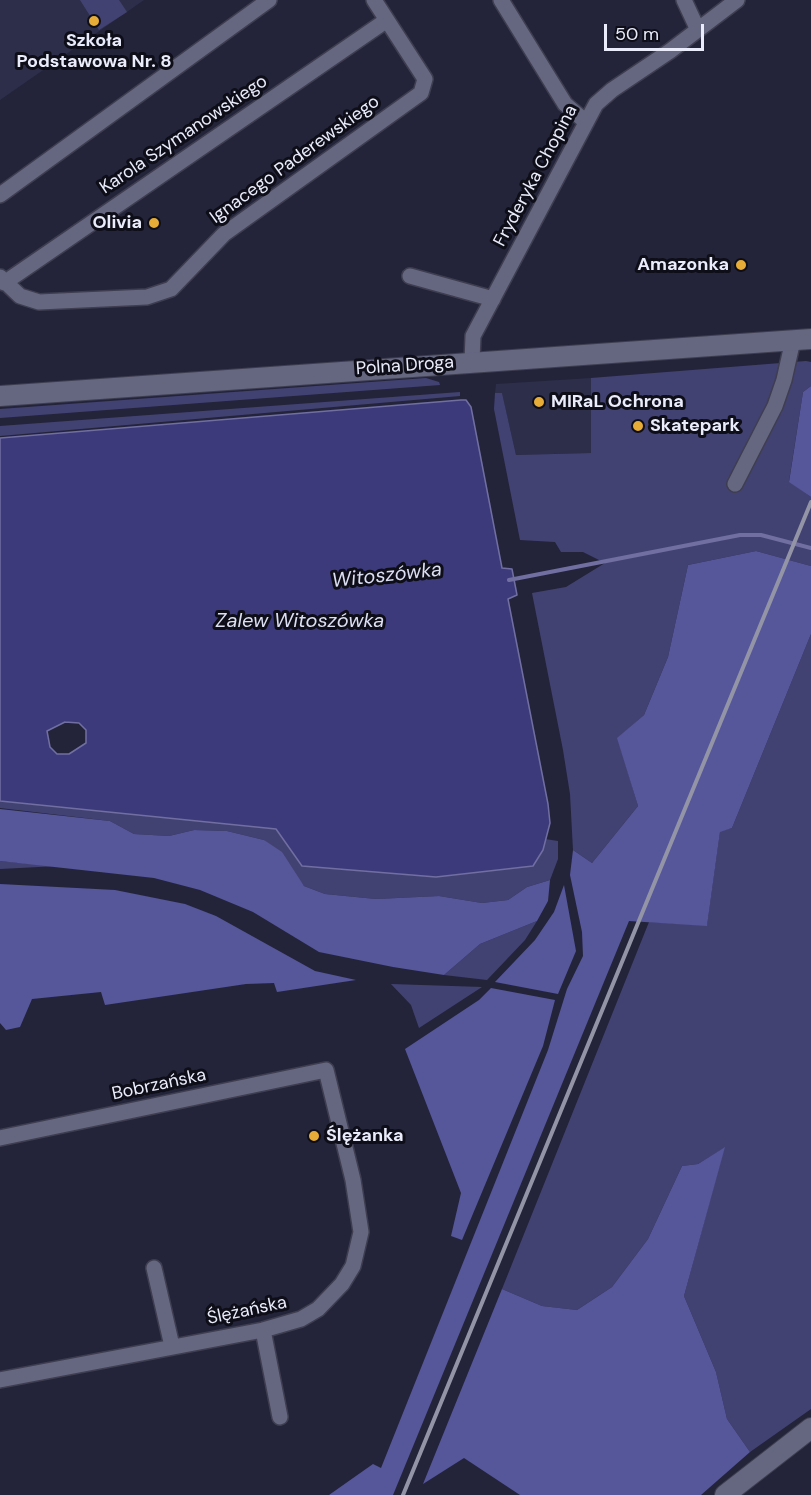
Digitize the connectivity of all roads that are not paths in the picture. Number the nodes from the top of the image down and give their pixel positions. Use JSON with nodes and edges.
{"nodes":[{"id":1,"x":268,"y":0,"type":"edge"},
{"id":2,"x":374,"y":0,"type":"edge"},
{"id":3,"x":501,"y":0,"type":"edge"},
{"id":4,"x":684,"y":0,"type":"edge"},
{"id":5,"x":737,"y":0,"type":"edge"},
{"id":6,"x":387,"y":20,"type":"junction"},
{"id":7,"x":698,"y":30,"type":"junction"},
{"id":8,"x":586,"y":122,"type":"junction"},
{"id":9,"x":0,"y":195,"type":"edge"},
{"id":10,"x":410,"y":276,"type":"dead end"},
{"id":11,"x":2,"y":280,"type":"edge"},
{"id":12,"x":493,"y":299,"type":"junction"},
{"id":13,"x":802,"y":340,"type":"edge"},
{"id":14,"x":472,"y":361,"type":"junction"},
{"id":15,"x":0,"y":396,"type":"edge"},
{"id":16,"x":735,"y":484,"type":"dead end"},
{"id":17,"x":326,"y":1070,"type":"joint"},
{"id":18,"x":0,"y":1138,"type":"edge"},
{"id":19,"x":154,"y":1268,"type":"dead end"},
{"id":20,"x":263,"y":1330,"type":"junction"},
{"id":21,"x":172,"y":1346,"type":"junction"},
{"id":22,"x":0,"y":1380,"type":"edge"},
{"id":23,"x":280,"y":1417,"type":"dead end"},
{"id":24,"x":811,"y":1428,"type":"edge"},
{"id":25,"x":725,"y":1495,"type":"edge"}],
"edges":[{"from":1,"to":9,"type":"street"},
{"from":2,"to":6,"type":"street","name":"Ignacego Paderewskiego"},
{"from":3,"to":8,"type":"street"},
{"from":4,"to":7,"type":"street"},
{"from":5,"to":7,"type":"street","name":"Fryderyka Chopina"},
{"from":6,"to":11,"type":"street","name":"Karola Szymanowskiego"},
{"from":6,"to":11,"type":"street","name":"Ignacego Paderewskiego"},
{"from":7,"to":8,"type":"street","name":"Fryderyka Chopina"},
{"from":8,"to":12,"type":"street","name":"Fryderyka Chopina"},
{"from":10,"to":12,"type":"street"},
{"from":12,"to":14,"type":"street","name":"Fryderyka Chopina"},
{"from":13,"to":14,"type":"street","name":"Polna Droga"},
{"from":13,"to":16,"type":"street"},
{"from":14,"to":15,"type":"street","name":"Polna Droga"},
{"from":17,"to":18,"type":"street","name":"Bobrzańska"},
{"from":17,"to":20,"type":"street","name":"Ślężańska"},
{"from":19,"to":21,"type":"street"},
{"from":20,"to":21,"type":"street","name":"Ślężańska"},
{"from":20,"to":23,"type":"street"},
{"from":21,"to":22,"type":"street","name":"Ślężańska"},
{"from":24,"to":25,"type":"street"}]}
